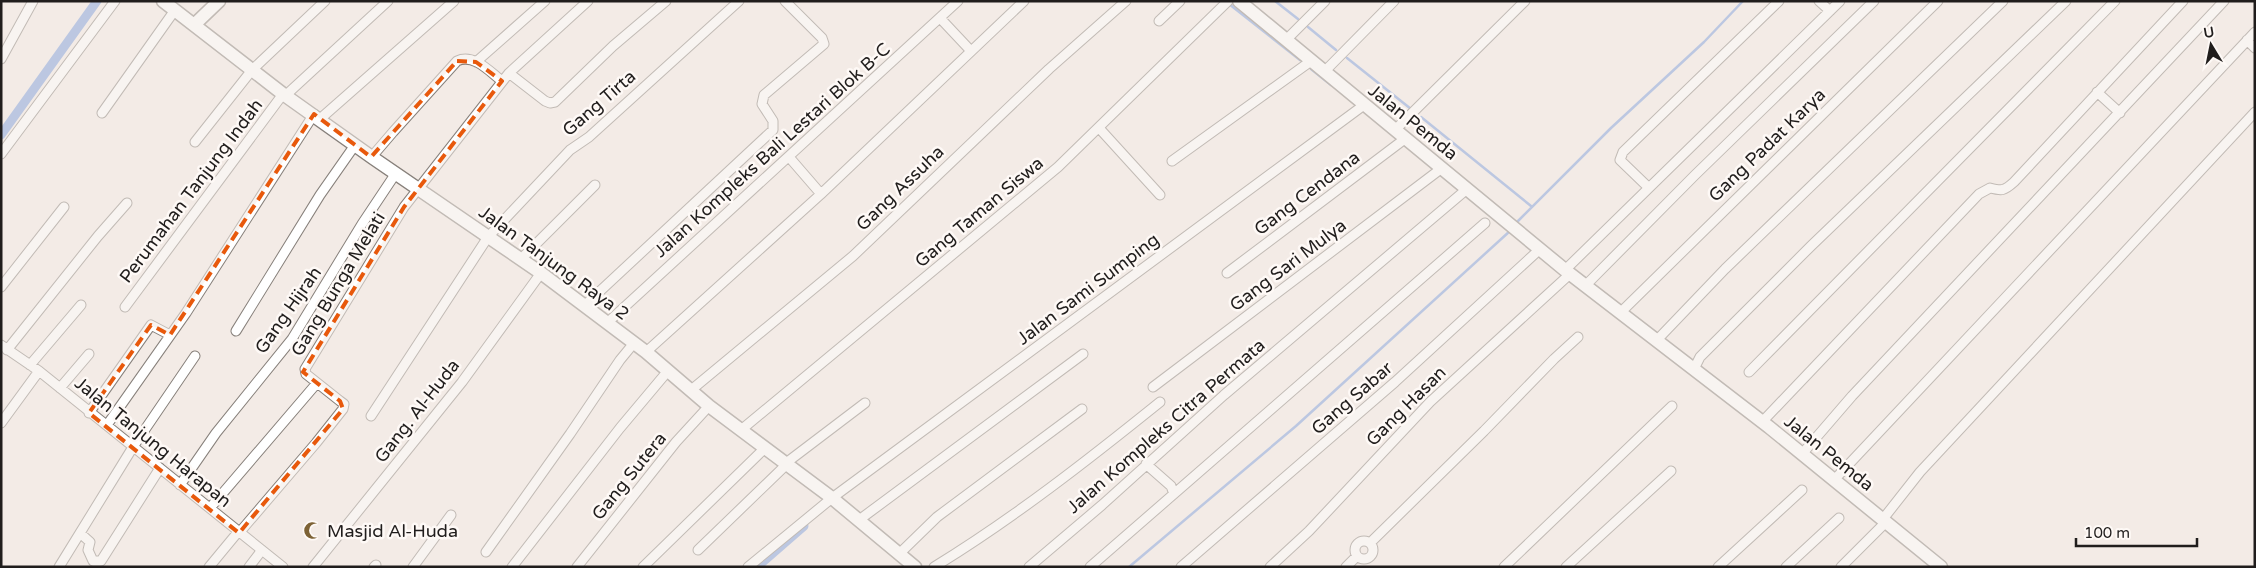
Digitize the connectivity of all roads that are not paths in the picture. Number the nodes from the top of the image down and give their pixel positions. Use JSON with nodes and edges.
{"nodes":[{"id":1,"x":33,"y":1,"type":"edge"},
{"id":2,"x":115,"y":1,"type":"edge"},
{"id":3,"x":163,"y":1,"type":"edge"},
{"id":4,"x":219,"y":1,"type":"edge"},
{"id":5,"x":325,"y":1,"type":"edge"},
{"id":6,"x":388,"y":1,"type":"edge"},
{"id":7,"x":454,"y":1,"type":"edge"},
{"id":8,"x":544,"y":1,"type":"edge"},
{"id":9,"x":588,"y":1,"type":"edge"},
{"id":10,"x":666,"y":1,"type":"edge"},
{"id":11,"x":739,"y":1,"type":"edge"},
{"id":12,"x":785,"y":1,"type":"edge"},
{"id":13,"x":958,"y":1,"type":"edge"},
{"id":14,"x":1024,"y":1,"type":"edge"},
{"id":15,"x":1126,"y":1,"type":"edge"},
{"id":16,"x":1180,"y":1,"type":"edge"},
{"id":17,"x":1325,"y":1,"type":"edge"},
{"id":18,"x":1394,"y":1,"type":"edge"},
{"id":19,"x":1525,"y":1,"type":"edge"},
{"id":20,"x":1779,"y":1,"type":"edge"},
{"id":21,"x":1819,"y":1,"type":"edge"},
{"id":22,"x":1840,"y":1,"type":"edge"},
{"id":23,"x":1874,"y":1,"type":"edge"},
{"id":24,"x":1938,"y":1,"type":"edge"},
{"id":25,"x":2004,"y":1,"type":"edge"},
{"id":26,"x":2066,"y":1,"type":"edge"},
{"id":27,"x":2115,"y":1,"type":"edge"},
{"id":28,"x":2183,"y":1,"type":"edge"},
{"id":29,"x":2224,"y":1,"type":"edge"},
{"id":30,"x":1230,"y":2,"type":"edge"},
{"id":31,"x":175,"y":10,"type":"junction"},
{"id":32,"x":1830,"y":11,"type":"junction"},
{"id":33,"x":940,"y":18,"type":"junction"},
{"id":34,"x":1159,"y":21,"type":"dead end"},
{"id":35,"x":195,"y":24,"type":"junction"},
{"id":36,"x":2255,"y":32,"type":"edge"},
{"id":37,"x":1287,"y":39,"type":"junction"},
{"id":38,"x":2247,"y":40,"type":"junction"},
{"id":39,"x":2255,"y":48,"type":"edge"},
{"id":40,"x":971,"y":51,"type":"junction"},
{"id":41,"x":1,"y":59,"type":"edge"},
{"id":42,"x":1311,"y":61,"type":"junction"},
{"id":43,"x":476,"y":62,"type":"junction"},
{"id":44,"x":252,"y":70,"type":"junction"},
{"id":45,"x":509,"y":72,"type":"junction"},
{"id":46,"x":1324,"y":72,"type":"junction"},
{"id":47,"x":502,"y":81,"type":"junction"},
{"id":48,"x":2097,"y":92,"type":"junction"},
{"id":49,"x":285,"y":95,"type":"junction"},
{"id":50,"x":1364,"y":105,"type":"junction"},
{"id":51,"x":2255,"y":112,"type":"edge"},
{"id":52,"x":102,"y":113,"type":"dead end"},
{"id":53,"x":2120,"y":113,"type":"junction"},
{"id":54,"x":317,"y":117,"type":"junction"},
{"id":55,"x":1099,"y":128,"type":"junction"},
{"id":56,"x":1396,"y":129,"type":"junction"},
{"id":57,"x":1406,"y":138,"type":"junction"},
{"id":58,"x":195,"y":142,"type":"dead end"},
{"id":59,"x":355,"y":145,"type":"junction"},
{"id":60,"x":1,"y":154,"type":"edge"},
{"id":61,"x":789,"y":157,"type":"junction"},
{"id":62,"x":373,"y":158,"type":"junction"},
{"id":63,"x":1172,"y":161,"type":"dead end"},
{"id":64,"x":1442,"y":168,"type":"junction"},
{"id":65,"x":396,"y":173,"type":"junction"},
{"id":66,"x":594,"y":185,"type":"dead end"},
{"id":67,"x":1648,"y":188,"type":"junction"},
{"id":68,"x":419,"y":189,"type":"junction"},
{"id":69,"x":1467,"y":189,"type":"junction"},
{"id":70,"x":821,"y":194,"type":"junction"},
{"id":71,"x":1160,"y":195,"type":"dead end"},
{"id":72,"x":127,"y":203,"type":"dead end"},
{"id":73,"x":64,"y":207,"type":"dead end"},
{"id":74,"x":1485,"y":222,"type":"dead end"},
{"id":75,"x":488,"y":237,"type":"junction"},
{"id":76,"x":1540,"y":249,"type":"junction"},
{"id":77,"x":521,"y":260,"type":"junction"},
{"id":78,"x":1567,"y":272,"type":"junction"},
{"id":79,"x":541,"y":273,"type":"junction"},
{"id":80,"x":1227,"y":273,"type":"dead end"},
{"id":81,"x":1585,"y":286,"type":"junction"},
{"id":82,"x":1,"y":288,"type":"edge"},
{"id":83,"x":81,"y":305,"type":"dead end"},
{"id":84,"x":584,"y":306,"type":"junction"},
{"id":85,"x":125,"y":307,"type":"dead end"},
{"id":86,"x":1620,"y":313,"type":"junction"},
{"id":87,"x":607,"y":323,"type":"junction"},
{"id":88,"x":236,"y":331,"type":"dead end"},
{"id":89,"x":170,"y":335,"type":"junction"},
{"id":90,"x":1578,"y":337,"type":"dead end"},
{"id":91,"x":1657,"y":340,"type":"junction"},
{"id":92,"x":634,"y":343,"type":"junction"},
{"id":93,"x":3,"y":349,"type":"edge"},
{"id":94,"x":646,"y":352,"type":"junction"},
{"id":95,"x":89,"y":354,"type":"dead end"},
{"id":96,"x":1083,"y":354,"type":"dead end"},
{"id":97,"x":195,"y":356,"type":"dead end"},
{"id":98,"x":30,"y":365,"type":"junction"},
{"id":99,"x":1694,"y":369,"type":"junction"},
{"id":100,"x":39,"y":372,"type":"junction"},
{"id":101,"x":667,"y":372,"type":"junction"},
{"id":102,"x":1749,"y":372,"type":"dead end"},
{"id":103,"x":317,"y":383,"type":"junction"},
{"id":104,"x":1153,"y":387,"type":"dead end"},
{"id":105,"x":60,"y":388,"type":"junction"},
{"id":106,"x":690,"y":391,"type":"junction"},
{"id":107,"x":1160,"y":402,"type":"dead end"},
{"id":108,"x":865,"y":403,"type":"dead end"},
{"id":109,"x":709,"y":406,"type":"junction"},
{"id":110,"x":1672,"y":406,"type":"dead end"},
{"id":111,"x":1082,"y":409,"type":"dead end"},
{"id":112,"x":89,"y":413,"type":"junction"},
{"id":113,"x":372,"y":416,"type":"dead end"},
{"id":114,"x":1,"y":422,"type":"edge"},
{"id":115,"x":1762,"y":422,"type":"junction"},
{"id":116,"x":107,"y":425,"type":"junction"},
{"id":117,"x":741,"y":430,"type":"junction"},
{"id":118,"x":133,"y":447,"type":"junction"},
{"id":119,"x":765,"y":448,"type":"junction"},
{"id":120,"x":1802,"y":454,"type":"junction"},
{"id":121,"x":787,"y":464,"type":"junction"},
{"id":122,"x":1146,"y":464,"type":"junction"},
{"id":123,"x":160,"y":468,"type":"junction"},
{"id":124,"x":1671,"y":471,"type":"dead end"},
{"id":125,"x":1834,"y":480,"type":"junction"},
{"id":126,"x":180,"y":485,"type":"junction"},
{"id":127,"x":1802,"y":490,"type":"dead end"},
{"id":128,"x":1174,"y":494,"type":"junction"},
{"id":129,"x":832,"y":498,"type":"junction"},
{"id":130,"x":210,"y":508,"type":"junction"},
{"id":131,"x":451,"y":515,"type":"dead end"},
{"id":132,"x":1839,"y":518,"type":"dead end"},
{"id":133,"x":859,"y":520,"type":"junction"},
{"id":134,"x":1884,"y":520,"type":"junction"},
{"id":135,"x":238,"y":532,"type":"junction"},
{"id":136,"x":80,"y":533,"type":"junction"},
{"id":137,"x":262,"y":550,"type":"junction"},
{"id":138,"x":698,"y":550,"type":"dead end"},
{"id":139,"x":486,"y":552,"type":"dead end"},
{"id":140,"x":899,"y":554,"type":"junction"},
{"id":141,"x":59,"y":567,"type":"edge"},
{"id":142,"x":209,"y":567,"type":"edge"},
{"id":143,"x":249,"y":567,"type":"edge"},
{"id":144,"x":283,"y":567,"type":"edge"},
{"id":145,"x":313,"y":567,"type":"edge"},
{"id":146,"x":413,"y":567,"type":"edge"},
{"id":147,"x":512,"y":567,"type":"edge"},
{"id":148,"x":577,"y":567,"type":"edge"},
{"id":149,"x":643,"y":567,"type":"edge"},
{"id":150,"x":748,"y":567,"type":"edge"},
{"id":151,"x":915,"y":567,"type":"edge"},
{"id":152,"x":934,"y":567,"type":"edge"},
{"id":153,"x":1029,"y":567,"type":"edge"},
{"id":154,"x":1090,"y":567,"type":"edge"},
{"id":155,"x":1182,"y":567,"type":"edge"},
{"id":156,"x":1270,"y":567,"type":"edge"},
{"id":157,"x":1346,"y":567,"type":"edge"},
{"id":158,"x":1504,"y":567,"type":"edge"},
{"id":159,"x":1566,"y":567,"type":"edge"},
{"id":160,"x":1718,"y":567,"type":"edge"},
{"id":161,"x":1786,"y":567,"type":"edge"},
{"id":162,"x":1841,"y":567,"type":"edge"},
{"id":163,"x":1941,"y":567,"type":"edge"}],
"edges":[{"from":1,"to":41,"type":"street"},
{"from":2,"to":60,"type":"street"},
{"from":3,"to":31,"type":"street","name":"Jalan Tanjung Raya 2"},
{"from":4,"to":35,"type":"street"},
{"from":5,"to":44,"type":"street"},
{"from":6,"to":49,"type":"street","name":"Perumahan Tanjung Indah"},
{"from":7,"to":54,"type":"street"},
{"from":8,"to":43,"type":"street"},
{"from":9,"to":45,"type":"street"},
{"from":10,"to":45,"type":"street"},
{"from":11,"to":75,"type":"street","name":"Gang Tirta"},
{"from":12,"to":84,"type":"street"},
{"from":13,"to":33,"type":"street","name":"Jalan Kompleks Bali Lestari Blok B-C"},
{"from":14,"to":40,"type":"street"},
{"from":15,"to":106,"type":"street","name":"Gang Assuha"},
{"from":16,"to":34,"type":"street"},
{"from":17,"to":37,"type":"street"},
{"from":18,"to":46,"type":"street"},
{"from":19,"to":56,"type":"street"},
{"from":20,"to":67,"type":"street"},
{"from":21,"to":32,"type":"street"},
{"from":22,"to":32,"type":"street","name":"Gang Hasan"},
{"from":23,"to":81,"type":"street"},
{"from":24,"to":86,"type":"street","name":"Gang Padat Karya"},
{"from":25,"to":91,"type":"street"},
{"from":26,"to":99,"type":"street"},
{"from":27,"to":102,"type":"street"},
{"from":28,"to":48,"type":"street"},
{"from":29,"to":53,"type":"street"},
{"from":30,"to":37,"type":"street","name":"Jalan Pemda"},
{"from":30,"to":55,"type":"street","name":"Gang Taman Siswa"},
{"from":31,"to":35,"type":"street","name":"Jalan Tanjung Raya 2"},
{"from":31,"to":52,"type":"street"},
{"from":32,"to":67,"type":"street","name":"Gang Hasan"},
{"from":33,"to":40,"type":"street"},
{"from":33,"to":61,"type":"street","name":"Jalan Kompleks Bali Lestari Blok B-C"},
{"from":35,"to":44,"type":"street","name":"Jalan Tanjung Raya 2"},
{"from":36,"to":38,"type":"street"},
{"from":37,"to":42,"type":"street","name":"Jalan Pemda"},
{"from":38,"to":39,"type":"street"},
{"from":38,"to":125,"type":"street"},
{"from":40,"to":70,"type":"street"},
{"from":42,"to":46,"type":"street","name":"Jalan Pemda"},
{"from":42,"to":63,"type":"street"},
{"from":43,"to":47,"type":"street"},
{"from":43,"to":62,"type":"street"},
{"from":44,"to":49,"type":"street","name":"Jalan Tanjung Raya 2"},
{"from":44,"to":58,"type":"street"},
{"from":45,"to":47,"type":"street"},
{"from":46,"to":50,"type":"street","name":"Jalan Pemda"},
{"from":47,"to":68,"type":"street"},
{"from":48,"to":53,"type":"street"},
{"from":48,"to":115,"type":"street"},
{"from":49,"to":54,"type":"street","name":"Jalan Tanjung Raya 2"},
{"from":49,"to":85,"type":"street","name":"Perumahan Tanjung Indah"},
{"from":50,"to":56,"type":"street","name":"Jalan Pemda"},
{"from":50,"to":129,"type":"street","name":"Jalan Sami Sumping"},
{"from":51,"to":134,"type":"street"},
{"from":53,"to":120,"type":"street"},
{"from":54,"to":59,"type":"street","name":"Jalan Tanjung Raya 2"},
{"from":54,"to":89,"type":"street"},
{"from":55,"to":71,"type":"street"},
{"from":55,"to":117,"type":"street","name":"Gang Taman Siswa"},
{"from":56,"to":57,"type":"street","name":"Jalan Pemda"},
{"from":57,"to":64,"type":"street","name":"Jalan Pemda"},
{"from":57,"to":80,"type":"street","name":"Gang Cendana"},
{"from":59,"to":62,"type":"street","name":"Jalan Tanjung Raya 2"},
{"from":59,"to":88,"type":"street"},
{"from":61,"to":70,"type":"street"},
{"from":61,"to":87,"type":"street","name":"Jalan Kompleks Bali Lestari Blok B-C"},
{"from":62,"to":65,"type":"street","name":"Jalan Tanjung Raya 2"},
{"from":64,"to":69,"type":"street","name":"Jalan Pemda"},
{"from":64,"to":104,"type":"street","name":"Gang Sari Mulya"},
{"from":65,"to":68,"type":"street","name":"Jalan Tanjung Raya 2"},
{"from":65,"to":126,"type":"street","name":"Gang Hijrah"},
{"from":66,"to":77,"type":"street"},
{"from":67,"to":78,"type":"street","name":"Gang Hasan"},
{"from":68,"to":75,"type":"street","name":"Jalan Tanjung Raya 2"},
{"from":68,"to":103,"type":"street","name":"Gang Bunga Melati"},
{"from":69,"to":76,"type":"street","name":"Jalan Pemda"},
{"from":69,"to":122,"type":"street","name":"Jalan Kompleks Citra Permata"},
{"from":70,"to":94,"type":"street"},
{"from":72,"to":93,"type":"street"},
{"from":73,"to":82,"type":"street"},
{"from":74,"to":128,"type":"street"},
{"from":75,"to":77,"type":"street","name":"Jalan Tanjung Raya 2"},
{"from":75,"to":113,"type":"street","name":"Gang Tirta"},
{"from":76,"to":78,"type":"street","name":"Jalan Pemda"},
{"from":76,"to":155,"type":"street","name":"Gang Sabar"},
{"from":77,"to":79,"type":"street","name":"Jalan Tanjung Raya 2"},
{"from":78,"to":81,"type":"street","name":"Jalan Pemda"},
{"from":78,"to":156,"type":"street","name":"Gang Hasan"},
{"from":79,"to":84,"type":"street","name":"Jalan Tanjung Raya 2"},
{"from":79,"to":145,"type":"street","name":"Gang. Al-Huda"},
{"from":81,"to":86,"type":"street","name":"Jalan Pemda"},
{"from":83,"to":98,"type":"street"},
{"from":84,"to":87,"type":"street","name":"Jalan Tanjung Raya 2"},
{"from":86,"to":91,"type":"street","name":"Jalan Pemda"},
{"from":87,"to":92,"type":"street","name":"Jalan Tanjung Raya 2"},
{"from":89,"to":112,"type":"street"},
{"from":89,"to":116,"type":"street"},
{"from":90,"to":157,"type":"street"},
{"from":91,"to":99,"type":"street","name":"Jalan Pemda"},
{"from":92,"to":94,"type":"street","name":"Jalan Tanjung Raya 2"},
{"from":92,"to":139,"type":"street"},
{"from":93,"to":98,"type":"street","name":"Jalan Tanjung Harapan"},
{"from":94,"to":101,"type":"street","name":"Jalan Tanjung Raya 2"},
{"from":95,"to":105,"type":"street"},
{"from":96,"to":133,"type":"street"},
{"from":97,"to":118,"type":"street"},
{"from":98,"to":100,"type":"street","name":"Jalan Tanjung Harapan"},
{"from":99,"to":115,"type":"street","name":"Jalan Pemda"},
{"from":100,"to":105,"type":"street","name":"Jalan Tanjung Harapan"},
{"from":100,"to":114,"type":"street"},
{"from":101,"to":106,"type":"street","name":"Jalan Tanjung Raya 2"},
{"from":101,"to":147,"type":"street"},
{"from":103,"to":130,"type":"street","name":"Gang Bunga Melati"},
{"from":103,"to":135,"type":"street"},
{"from":105,"to":112,"type":"street","name":"Jalan Tanjung Harapan"},
{"from":106,"to":109,"type":"street","name":"Jalan Tanjung Raya 2"},
{"from":107,"to":152,"type":"street"},
{"from":108,"to":121,"type":"street"},
{"from":109,"to":117,"type":"street","name":"Jalan Tanjung Raya 2"},
{"from":109,"to":148,"type":"street","name":"Gang Sutera"},
{"from":110,"to":158,"type":"street"},
{"from":111,"to":140,"type":"street"},
{"from":112,"to":116,"type":"street","name":"Jalan Tanjung Harapan"},
{"from":115,"to":120,"type":"street","name":"Jalan Pemda"},
{"from":116,"to":118,"type":"street","name":"Jalan Tanjung Harapan"},
{"from":117,"to":119,"type":"street","name":"Jalan Tanjung Raya 2"},
{"from":118,"to":123,"type":"street","name":"Jalan Tanjung Harapan"},
{"from":118,"to":136,"type":"street"},
{"from":119,"to":121,"type":"street","name":"Jalan Tanjung Raya 2"},
{"from":119,"to":149,"type":"street"},
{"from":120,"to":125,"type":"street","name":"Jalan Pemda"},
{"from":121,"to":129,"type":"street","name":"Jalan Tanjung Raya 2"},
{"from":121,"to":138,"type":"street"},
{"from":122,"to":128,"type":"street"},
{"from":122,"to":153,"type":"street","name":"Jalan Kompleks Citra Permata"},
{"from":123,"to":126,"type":"street","name":"Jalan Tanjung Harapan"},
{"from":123,"to":136,"type":"street"},
{"from":124,"to":159,"type":"street"},
{"from":125,"to":134,"type":"street","name":"Jalan Pemda"},
{"from":126,"to":130,"type":"street","name":"Jalan Tanjung Harapan"},
{"from":127,"to":160,"type":"street"},
{"from":128,"to":154,"type":"street"},
{"from":129,"to":133,"type":"street","name":"Jalan Tanjung Raya 2"},
{"from":129,"to":150,"type":"street","name":"Jalan Sami Sumping"},
{"from":130,"to":135,"type":"street","name":"Jalan Tanjung Harapan"},
{"from":131,"to":146,"type":"street"},
{"from":132,"to":161,"type":"street"},
{"from":133,"to":140,"type":"street","name":"Jalan Tanjung Raya 2"},
{"from":134,"to":162,"type":"street"},
{"from":134,"to":163,"type":"street","name":"Jalan Pemda"},
{"from":135,"to":137,"type":"street","name":"Jalan Tanjung Harapan"},
{"from":135,"to":142,"type":"street"},
{"from":136,"to":141,"type":"street"},
{"from":137,"to":143,"type":"street"},
{"from":137,"to":144,"type":"street","name":"Jalan Tanjung Harapan"},
{"from":140,"to":151,"type":"street","name":"Jalan Tanjung Raya 2"}]}
